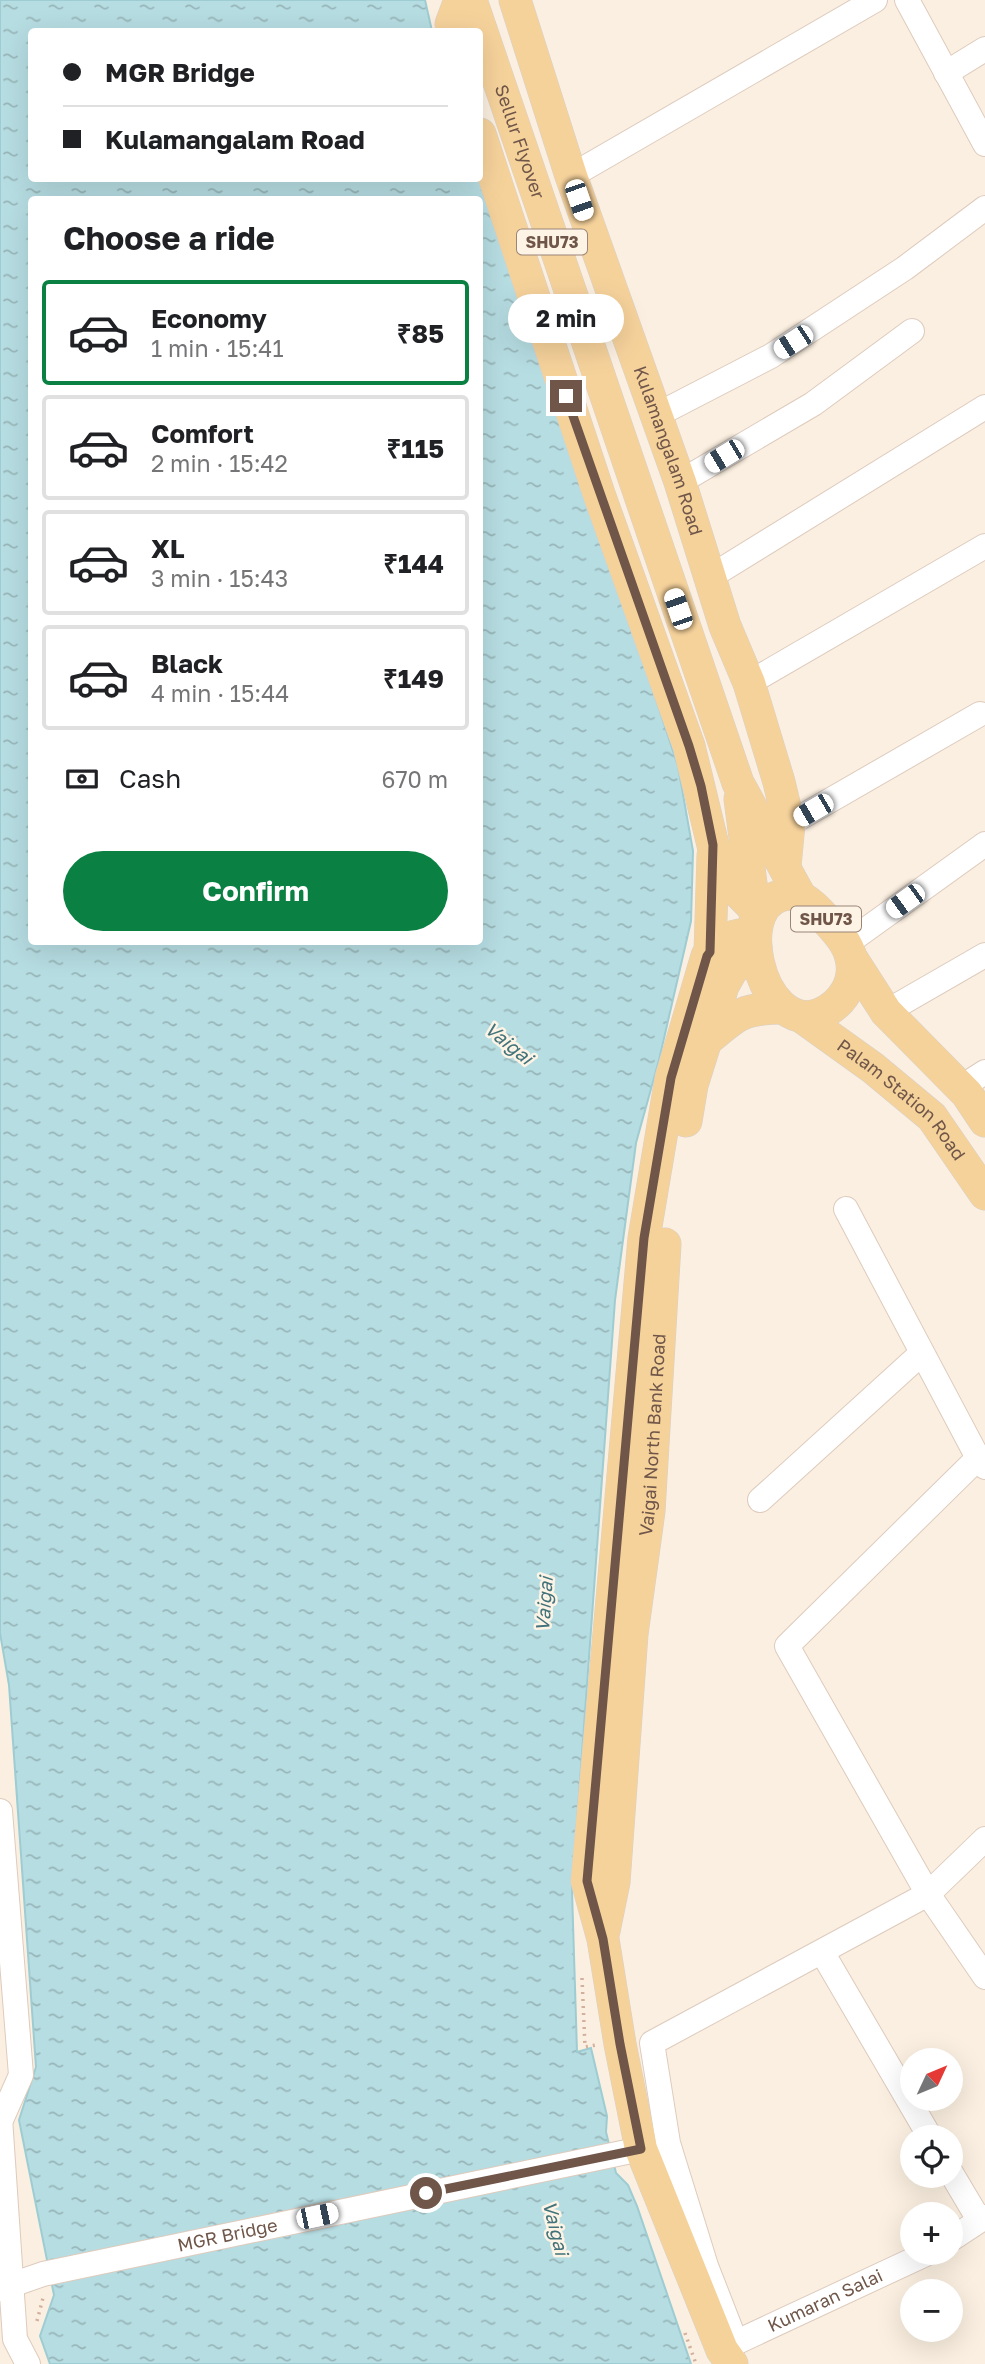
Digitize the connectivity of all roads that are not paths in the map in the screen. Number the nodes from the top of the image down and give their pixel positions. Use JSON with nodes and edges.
{"nodes":[{"id":1,"x":460,"y":0,"type":"edge"},
{"id":2,"x":471,"y":0,"type":"edge"},
{"id":3,"x":515,"y":0,"type":"edge"},
{"id":4,"x":875,"y":0,"type":"edge"},
{"id":5,"x":907,"y":0,"type":"edge"},
{"id":6,"x":452,"y":28,"type":"edge"},
{"id":7,"x":480,"y":28,"type":"edge"},
{"id":8,"x":483,"y":36,"type":"edge"},
{"id":9,"x":985,"y":49,"type":"edge"},
{"id":10,"x":946,"y":73,"type":"junction"},
{"id":11,"x":483,"y":143,"type":"edge"},
{"id":12,"x":985,"y":144,"type":"edge"},
{"id":13,"x":571,"y":176,"type":"junction"},
{"id":14,"x":985,"y":208,"type":"edge"},
{"id":15,"x":912,"y":331,"type":"dead end"},
{"id":16,"x":985,"y":407,"type":"edge"},
{"id":17,"x":655,"y":416,"type":"junction"},
{"id":18,"x":680,"y":482,"type":"junction"},
{"id":19,"x":985,"y":547,"type":"edge"},
{"id":20,"x":710,"y":577,"type":"junction"},
{"id":21,"x":749,"y":683,"type":"junction"},
{"id":22,"x":983,"y":715,"type":"edge"},
{"id":23,"x":738,"y":783,"type":"junction"},
{"id":24,"x":789,"y":824,"type":"junction"},
{"id":25,"x":985,"y":844,"type":"edge"},
{"id":26,"x":713,"y":845,"type":"junction"},
{"id":27,"x":785,"y":866,"type":"junction"},
{"id":28,"x":800,"y":896,"type":"junction"},
{"id":29,"x":756,"y":928,"type":"junction"},
{"id":30,"x":710,"y":952,"type":"junction"},
{"id":31,"x":849,"y":952,"type":"junction"},
{"id":32,"x":985,"y":955,"type":"edge"},
{"id":33,"x":886,"y":1012,"type":"junction"},
{"id":34,"x":792,"y":1013,"type":"junction"},
{"id":35,"x":706,"y":1041,"type":"junction"},
{"id":36,"x":972,"y":1080,"type":"edge"},
{"id":37,"x":985,"y":1121,"type":"edge"},
{"id":38,"x":985,"y":1194,"type":"edge"},
{"id":39,"x":846,"y":1209,"type":"dead end"},
{"id":40,"x":922,"y":1353,"type":"junction"},
{"id":41,"x":981,"y":1462,"type":"edge"},
{"id":42,"x":760,"y":1500,"type":"dead end"},
{"id":43,"x":0,"y":1811,"type":"edge"},
{"id":44,"x":985,"y":1839,"type":"edge"},
{"id":45,"x":928,"y":1894,"type":"junction"},
{"id":46,"x":605,"y":1952,"type":"junction"},
{"id":47,"x":822,"y":1952,"type":"junction"},
{"id":48,"x":985,"y":1977,"type":"edge"},
{"id":49,"x":0,"y":2119,"type":"edge"},
{"id":50,"x":923,"y":2125,"type":"edge"},
{"id":51,"x":629,"y":2151,"type":"junction"},
{"id":52,"x":961,"y":2188,"type":"edge"},
{"id":53,"x":982,"y":2219,"type":"edge"},
{"id":54,"x":963,"y":2231,"type":"edge"},
{"id":55,"x":904,"y":2265,"type":"edge"},
{"id":56,"x":6,"y":2287,"type":"edge"},
{"id":57,"x":15,"y":2339,"type":"junction"},
{"id":58,"x":730,"y":2352,"type":"edge"},
{"id":59,"x":3,"y":2364,"type":"edge"},
{"id":60,"x":28,"y":2364,"type":"edge"}],
"edges":[{"from":1,"to":6,"type":"main road"},
{"from":2,"to":7,"type":"main road","name":"Sellur Flyover","number":"SHU73"},
{"from":3,"to":13,"type":"main road","name":"Kulamangalam Road"},
{"from":4,"to":13,"type":"street"},
{"from":5,"to":10,"type":"street"},
{"from":8,"to":23,"type":"main road","name":"Sellur Flyover","number":"SHU73"},
{"from":9,"to":10,"type":"street"},
{"from":10,"to":12,"type":"street"},
{"from":11,"to":26,"type":"main road"},
{"from":13,"to":17,"type":"main road","name":"Kulamangalam Road"},
{"from":14,"to":17,"type":"street"},
{"from":15,"to":18,"type":"street"},
{"from":16,"to":20,"type":"street"},
{"from":17,"to":18,"type":"main road","name":"Kulamangalam Road"},
{"from":18,"to":20,"type":"main road","name":"Kulamangalam Road"},
{"from":19,"to":21,"type":"street"},
{"from":20,"to":21,"type":"main road","name":"Kulamangalam Road"},
{"from":21,"to":24,"type":"main road","name":"Kulamangalam Road"},
{"from":22,"to":24,"type":"street"},
{"from":23,"to":27,"type":"main road","number":"SHU73"},
{"from":23,"to":29,"type":"main road","number":"SHU73"},
{"from":24,"to":27,"type":"main road","name":"Kulamangalam Road"},
{"from":25,"to":31,"type":"street"},
{"from":26,"to":29,"type":"main road"},
{"from":26,"to":30,"type":"main road","name":"Vaigai North Bank Road"},
{"from":27,"to":28,"type":"main road","number":"SHU73"},
{"from":28,"to":29,"type":"main road","number":"SHU73"},
{"from":28,"to":31,"type":"main road","number":"SHU73"},
{"from":29,"to":30,"type":"main road"},
{"from":29,"to":34,"type":"main road","number":"SHU73"},
{"from":29,"to":35,"type":"main road","name":"Vaigai North Bank Road"},
{"from":30,"to":46,"type":"main road","name":"Vaigai North Bank Road"},
{"from":31,"to":33,"type":"main road","number":"SHU73"},
{"from":31,"to":34,"type":"main road"},
{"from":32,"to":33,"type":"street"},
{"from":33,"to":36,"type":"main road","number":"SHU73"},
{"from":34,"to":35,"type":"main road"},
{"from":34,"to":38,"type":"main road","name":"Palam Station Road","number":"SHU73"},
{"from":35,"to":46,"type":"main road","name":"Vaigai North Bank Road"},
{"from":36,"to":37,"type":"main road","number":"SHU73"},
{"from":39,"to":40,"type":"street"},
{"from":40,"to":41,"type":"street"},
{"from":40,"to":42,"type":"street"},
{"from":41,"to":45,"type":"street"},
{"from":43,"to":49,"type":"street"},
{"from":44,"to":45,"type":"street"},
{"from":45,"to":47,"type":"street"},
{"from":45,"to":48,"type":"street"},
{"from":46,"to":51,"type":"main road","name":"Vaigai North Bank Road"},
{"from":47,"to":50,"type":"street"},
{"from":47,"to":58,"type":"street"},
{"from":49,"to":56,"type":"street"},
{"from":51,"to":56,"type":"street","name":"MGR Bridge"},
{"from":51,"to":58,"type":"main road","name":"Vaigai North Bank Road"},
{"from":52,"to":53,"type":"street"},
{"from":53,"to":54,"type":"street"},
{"from":55,"to":58,"type":"street","name":"Kumaran Salai"},
{"from":56,"to":57,"type":"street"},
{"from":57,"to":59,"type":"street"},
{"from":57,"to":60,"type":"street"}]}
